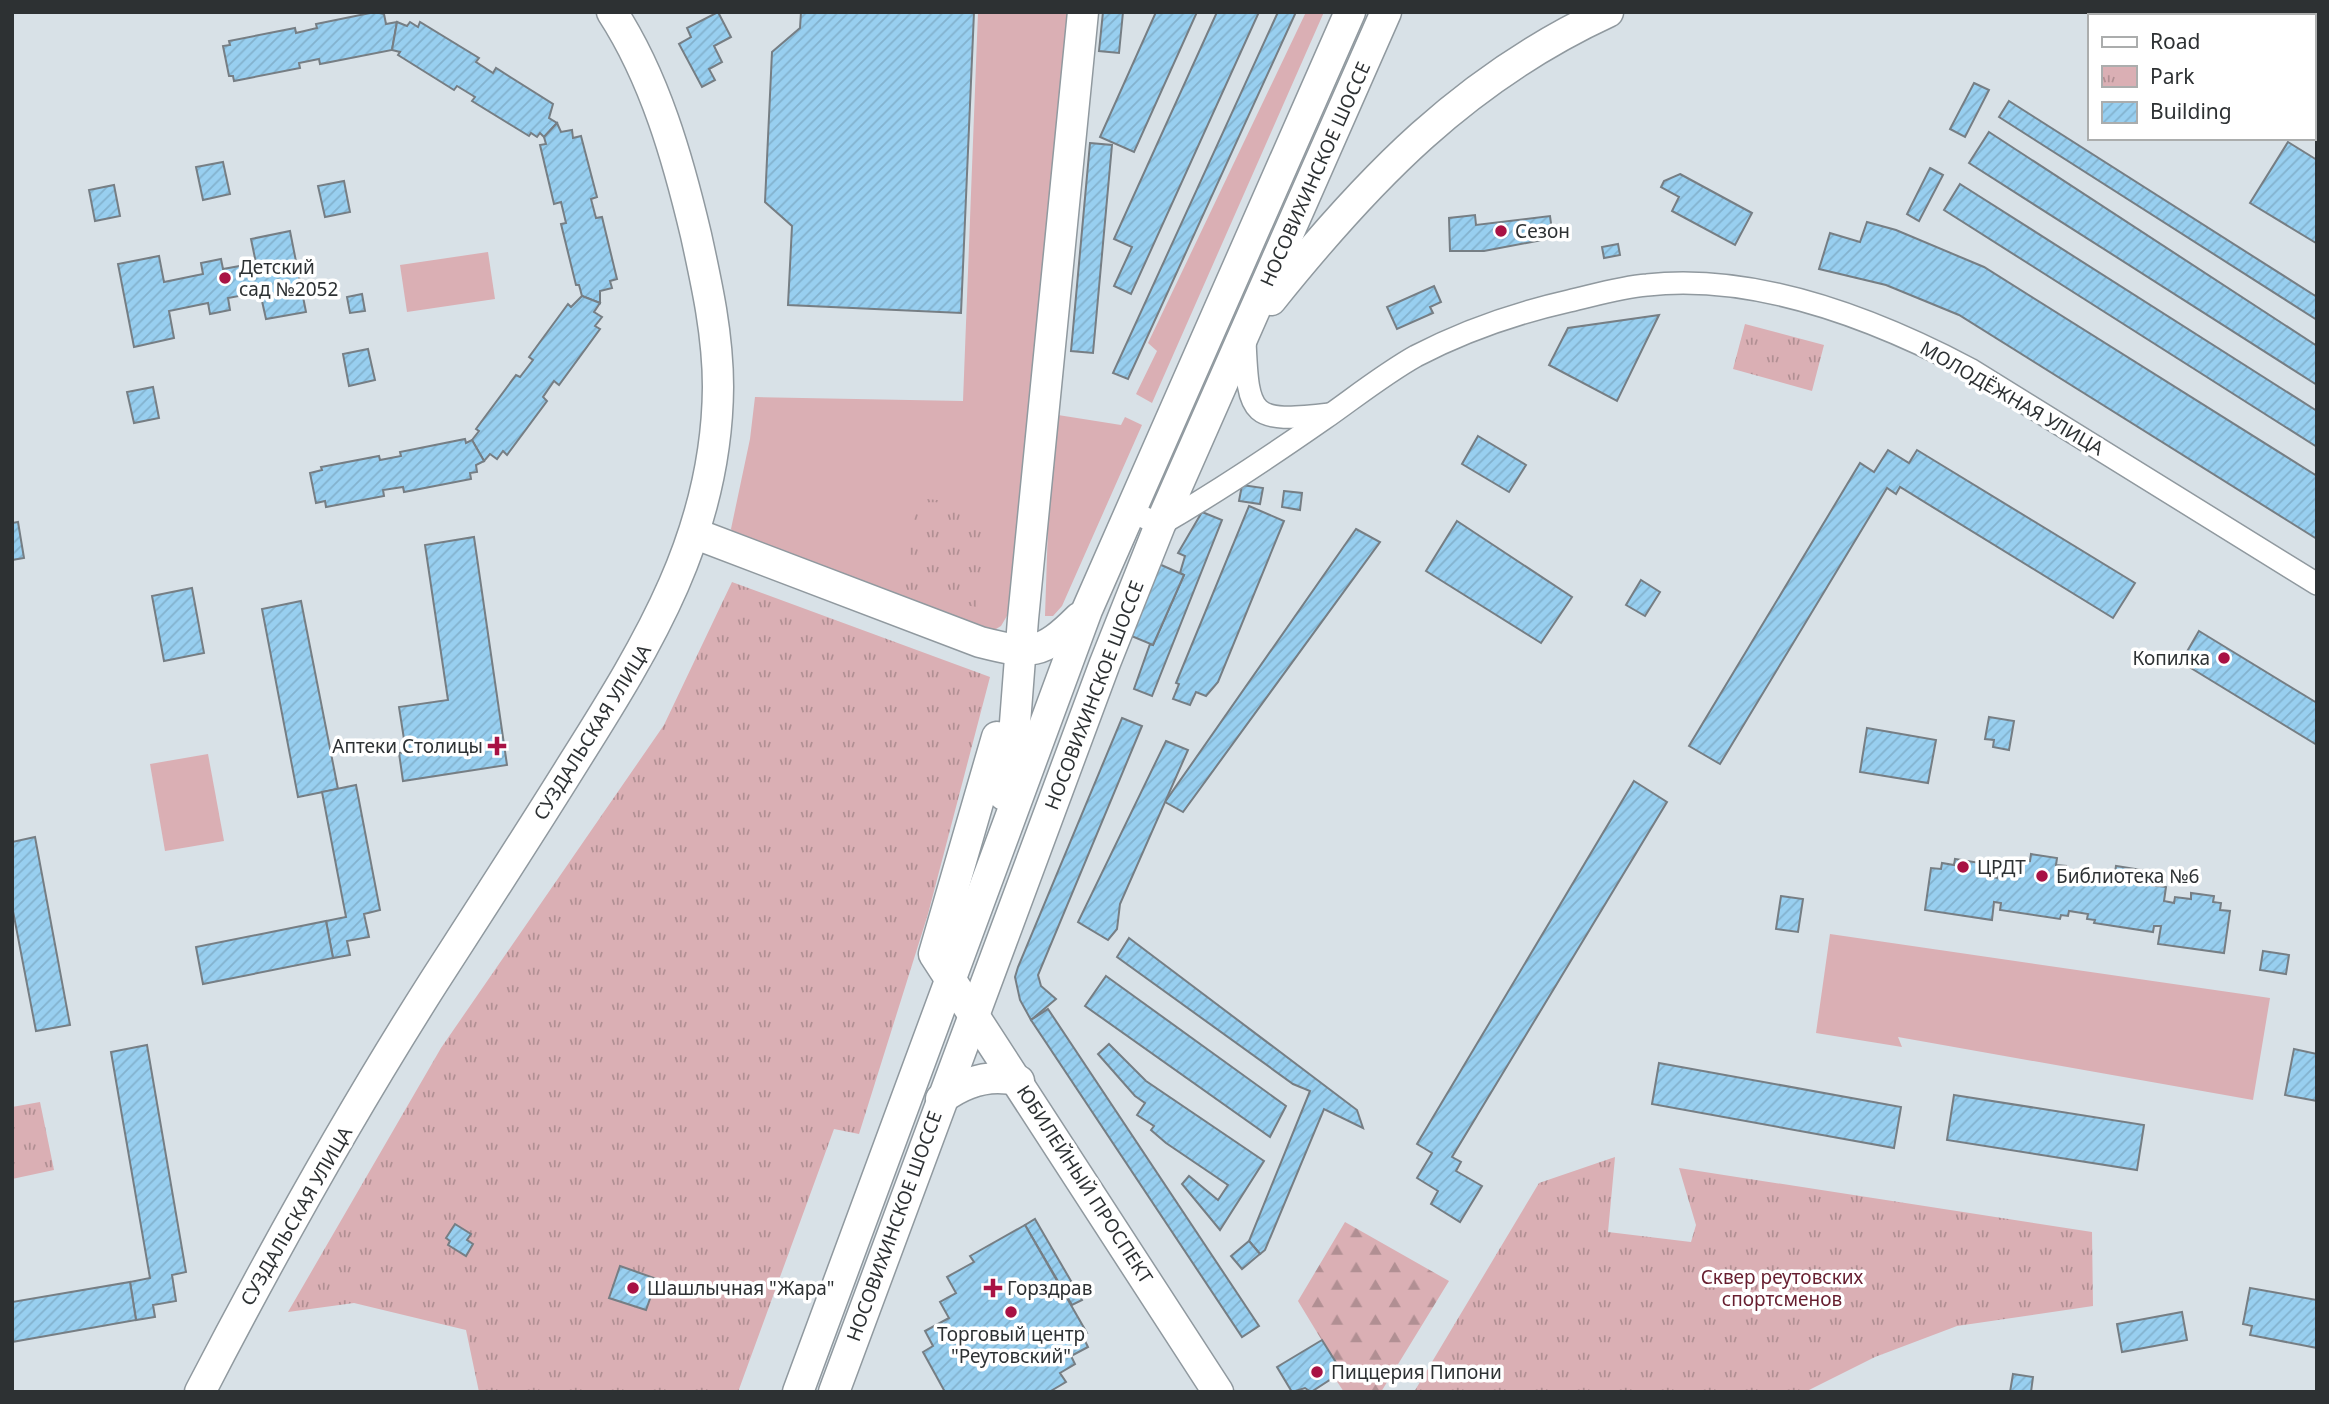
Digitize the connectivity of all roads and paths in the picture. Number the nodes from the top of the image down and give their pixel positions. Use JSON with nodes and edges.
{"nodes":[{"id":1,"x":612,"y":12,"type":"edge"},
{"id":2,"x":1083,"y":12,"type":"edge"},
{"id":3,"x":1350,"y":12,"type":"edge"},
{"id":4,"x":1386,"y":12,"type":"edge"},
{"id":5,"x":1608,"y":12,"type":"edge"},
{"id":6,"x":1245,"y":333,"type":"junction"},
{"id":7,"x":1332,"y":414,"type":"junction"},
{"id":8,"x":1131,"y":511,"type":"junction"},
{"id":9,"x":1160,"y":525,"type":"junction"},
{"id":10,"x":696,"y":534,"type":"junction"},
{"id":11,"x":2317,"y":584,"type":"edge"},
{"id":12,"x":1087,"y":610,"type":"junction"},
{"id":13,"x":1023,"y":649,"type":"junction"},
{"id":14,"x":989,"y":875,"type":"junction"},
{"id":15,"x":951,"y":977,"type":"junction"},
{"id":16,"x":974,"y":1011,"type":"junction"},
{"id":17,"x":1019,"y":1082,"type":"junction"},
{"id":18,"x":941,"y":1099,"type":"junction"},
{"id":19,"x":200,"y":1392,"type":"edge"},
{"id":20,"x":798,"y":1392,"type":"edge"},
{"id":21,"x":834,"y":1392,"type":"edge"},
{"id":22,"x":1218,"y":1392,"type":"edge"}],
"edges":[{"from":1,"to":10,"type":"main road","name":"СУЗДАЛЬСКАЯ УЛИЦА"},
{"from":2,"to":13,"type":"main road"},
{"from":3,"to":8,"type":"main road","name":"НОСОВИХИНСКОЕ ШОССЕ"},
{"from":4,"to":6,"type":"main road","name":"НОСОВИХИНСКОЕ ШОССЕ"},
{"from":5,"to":6,"type":"main road"},
{"from":6,"to":7,"type":"street","name":"МОЛОДЁЖНАЯ УЛИЦА"},
{"from":6,"to":9,"type":"main road","name":"НОСОВИХИНСКОЕ ШОССЕ"},
{"from":7,"to":9,"type":"street","name":"МОЛОДЁЖНАЯ УЛИЦА"},
{"from":7,"to":11,"type":"street","name":"МОЛОДЁЖНАЯ УЛИЦА"},
{"from":8,"to":9,"type":"street"},
{"from":8,"to":12,"type":"main road","name":"НОСОВИХИНСКОЕ ШОССЕ"},
{"from":9,"to":16,"type":"main road","name":"НОСОВИХИНСКОЕ ШОССЕ"},
{"from":10,"to":13,"type":"main road"},
{"from":10,"to":19,"type":"main road","name":"СУЗДАЛЬСКАЯ УЛИЦА"},
{"from":12,"to":13,"type":"main road"},
{"from":12,"to":14,"type":"main road","name":"НОСОВИХИНСКОЕ ШОССЕ"},
{"from":13,"to":14,"type":"main road"},
{"from":13,"to":15,"type":"main road","name":"ЮБИЛЕЙНЫЙ ПРОСПЕКТ"},
{"from":14,"to":15,"type":"main road","name":"НОСОВИХИНСКОЕ ШОССЕ"},
{"from":15,"to":16,"type":"main road","name":"ЮБИЛЕЙНЫЙ ПРОСПЕКТ"},
{"from":15,"to":20,"type":"main road","name":"НОСОВИХИНСКОЕ ШОССЕ"},
{"from":16,"to":17,"type":"main road","name":"ЮБИЛЕЙНЫЙ ПРОСПЕКТ"},
{"from":16,"to":18,"type":"main road","name":"НОСОВИХИНСКОЕ ШОССЕ"},
{"from":17,"to":18,"type":"main road"},
{"from":17,"to":22,"type":"main road","name":"ЮБИЛЕЙНЫЙ ПРОСПЕКТ"},
{"from":18,"to":21,"type":"main road","name":"НОСОВИХИНСКОЕ ШОССЕ"}]}
